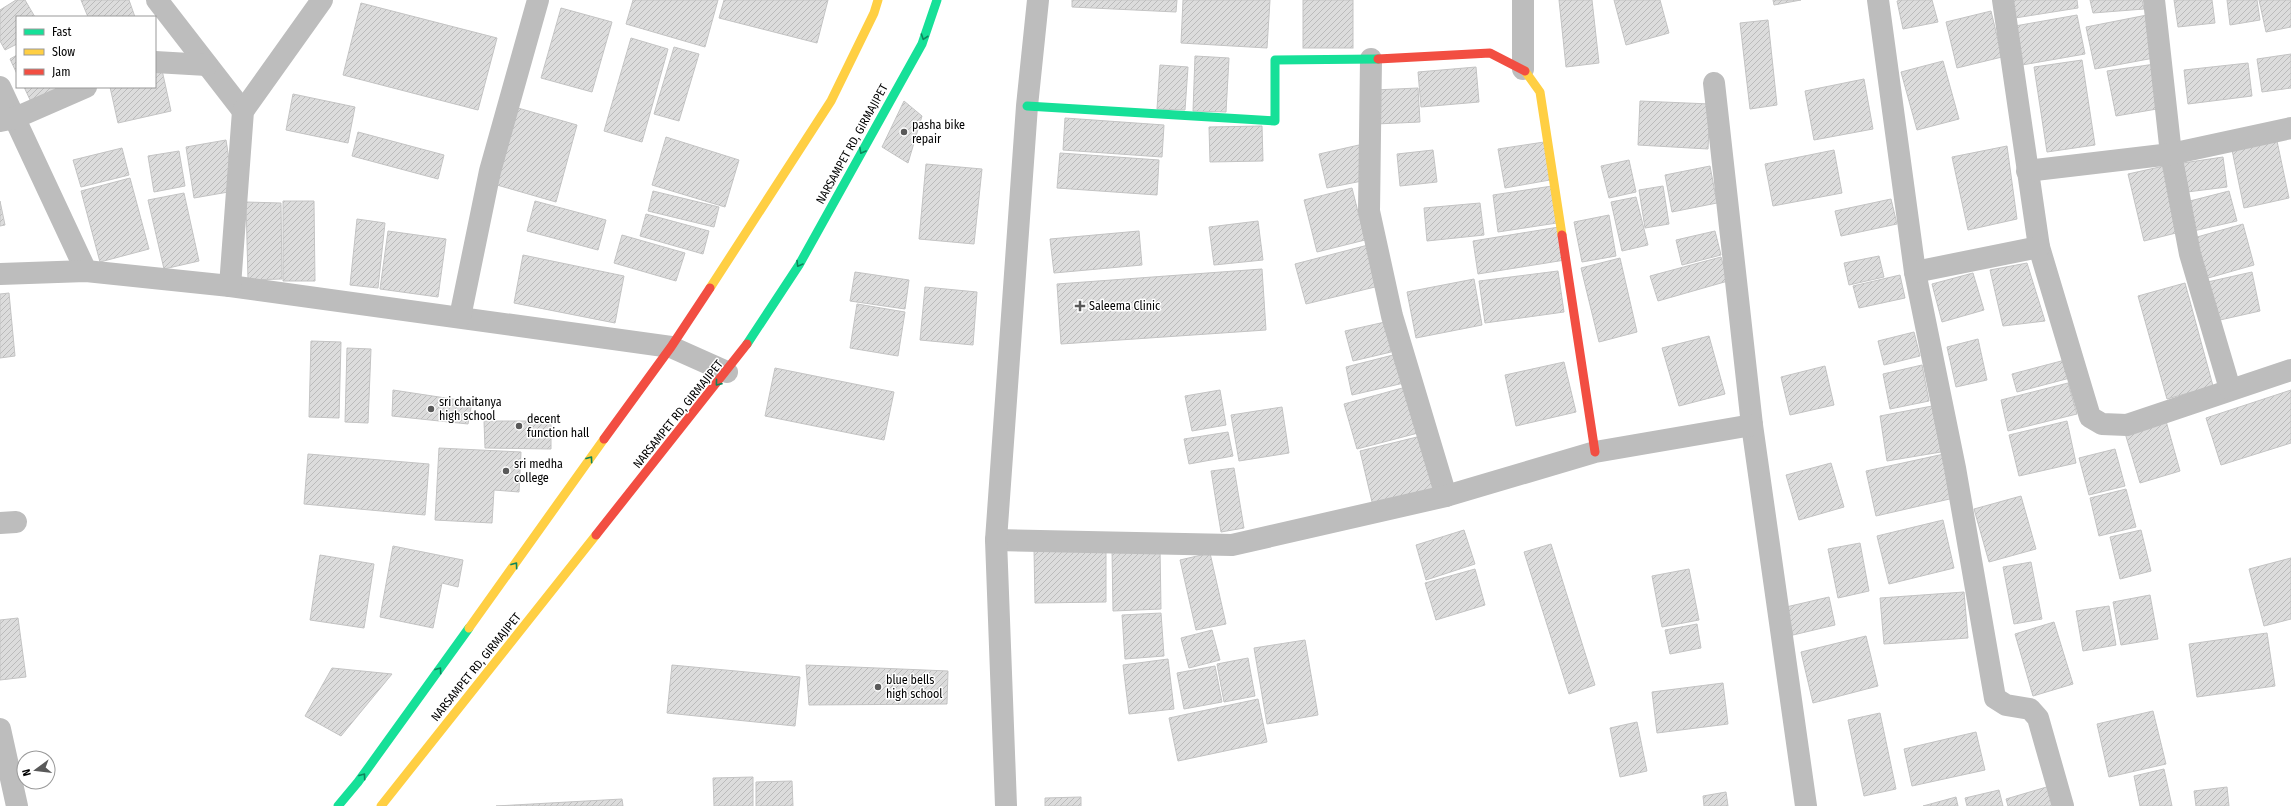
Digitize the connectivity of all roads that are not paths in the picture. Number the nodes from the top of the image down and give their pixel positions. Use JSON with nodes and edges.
{"nodes":[{"id":1,"x":157,"y":0,"type":"edge"},
{"id":2,"x":322,"y":0,"type":"edge"},
{"id":3,"x":538,"y":0,"type":"edge"},
{"id":4,"x":878,"y":0,"type":"edge"},
{"id":5,"x":937,"y":0,"type":"edge"},
{"id":6,"x":1038,"y":0,"type":"edge"},
{"id":7,"x":1523,"y":0,"type":"edge"},
{"id":8,"x":1878,"y":0,"type":"edge"},
{"id":9,"x":2002,"y":0,"type":"edge"},
{"id":10,"x":2154,"y":0,"type":"edge"},
{"id":11,"x":1371,"y":59,"type":"junction"},
{"id":12,"x":156,"y":62,"type":"edge"},
{"id":13,"x":207,"y":64,"type":"junction"},
{"id":14,"x":1522,"y":69,"type":"junction"},
{"id":15,"x":1714,"y":83,"type":"dead end"},
{"id":16,"x":0,"y":87,"type":"edge"},
{"id":17,"x":84,"y":88,"type":"edge"},
{"id":18,"x":1027,"y":106,"type":"junction"},
{"id":19,"x":243,"y":111,"type":"junction"},
{"id":20,"x":7,"y":120,"type":"edge"},
{"id":21,"x":2291,"y":128,"type":"edge"},
{"id":22,"x":2171,"y":154,"type":"junction"},
{"id":23,"x":2027,"y":171,"type":"junction"},
{"id":24,"x":2039,"y":247,"type":"junction"},
{"id":25,"x":86,"y":271,"type":"junction"},
{"id":26,"x":1915,"y":272,"type":"junction"},
{"id":27,"x":0,"y":274,"type":"edge"},
{"id":28,"x":230,"y":286,"type":"junction"},
{"id":29,"x":460,"y":318,"type":"junction"},
{"id":30,"x":671,"y":346,"type":"junction"},
{"id":31,"x":2291,"y":370,"type":"edge"},
{"id":32,"x":727,"y":372,"type":"junction"},
{"id":33,"x":2230,"y":389,"type":"junction"},
{"id":34,"x":1752,"y":425,"type":"junction"},
{"id":35,"x":1595,"y":452,"type":"junction"},
{"id":36,"x":1446,"y":496,"type":"junction"},
{"id":37,"x":996,"y":540,"type":"junction"},
{"id":38,"x":0,"y":729,"type":"edge"},
{"id":39,"x":16,"y":806,"type":"edge"},
{"id":40,"x":338,"y":806,"type":"edge"},
{"id":41,"x":381,"y":806,"type":"edge"},
{"id":42,"x":1006,"y":806,"type":"edge"},
{"id":43,"x":1806,"y":806,"type":"edge"},
{"id":44,"x":2063,"y":806,"type":"edge"}],
"edges":[{"from":1,"to":13,"type":"street"},
{"from":2,"to":19,"type":"street"},
{"from":3,"to":29,"type":"street"},
{"from":4,"to":30,"type":"main road","name":"NARSAMPET RD, GIRMAJIPET"},
{"from":5,"to":32,"type":"main road","name":"NARSAMPET RD, GIRMAJIPET","one_way":true},
{"from":6,"to":18,"type":"street"},
{"from":7,"to":14,"type":"street"},
{"from":8,"to":26,"type":"street"},
{"from":9,"to":23,"type":"street"},
{"from":10,"to":22,"type":"street"},
{"from":11,"to":14,"type":"main road"},
{"from":11,"to":18,"type":"main road"},
{"from":11,"to":36,"type":"street"},
{"from":12,"to":13,"type":"street"},
{"from":13,"to":19,"type":"street"},
{"from":14,"to":35,"type":"main road"},
{"from":15,"to":34,"type":"street"},
{"from":16,"to":20,"type":"street"},
{"from":17,"to":20,"type":"street"},
{"from":18,"to":37,"type":"street"},
{"from":19,"to":28,"type":"street"},
{"from":20,"to":25,"type":"street"},
{"from":21,"to":22,"type":"street"},
{"from":22,"to":23,"type":"street"},
{"from":22,"to":33,"type":"street"},
{"from":23,"to":24,"type":"street"},
{"from":24,"to":26,"type":"street"},
{"from":24,"to":33,"type":"street"},
{"from":25,"to":27,"type":"street"},
{"from":25,"to":28,"type":"street"},
{"from":26,"to":44,"type":"street"},
{"from":28,"to":29,"type":"street"},
{"from":29,"to":30,"type":"street"},
{"from":30,"to":32,"type":"street"},
{"from":40,"to":30,"type":"main road","name":"NARSAMPET RD, GIRMAJIPET","one_way":true},
{"from":31,"to":33,"type":"street"},
{"from":32,"to":41,"type":"main road","name":"NARSAMPET RD, GIRMAJIPET","one_way":true},
{"from":34,"to":35,"type":"street"},
{"from":34,"to":43,"type":"street"},
{"from":35,"to":36,"type":"street"},
{"from":36,"to":37,"type":"street"},
{"from":37,"to":42,"type":"street"},
{"from":38,"to":39,"type":"street"}]}
